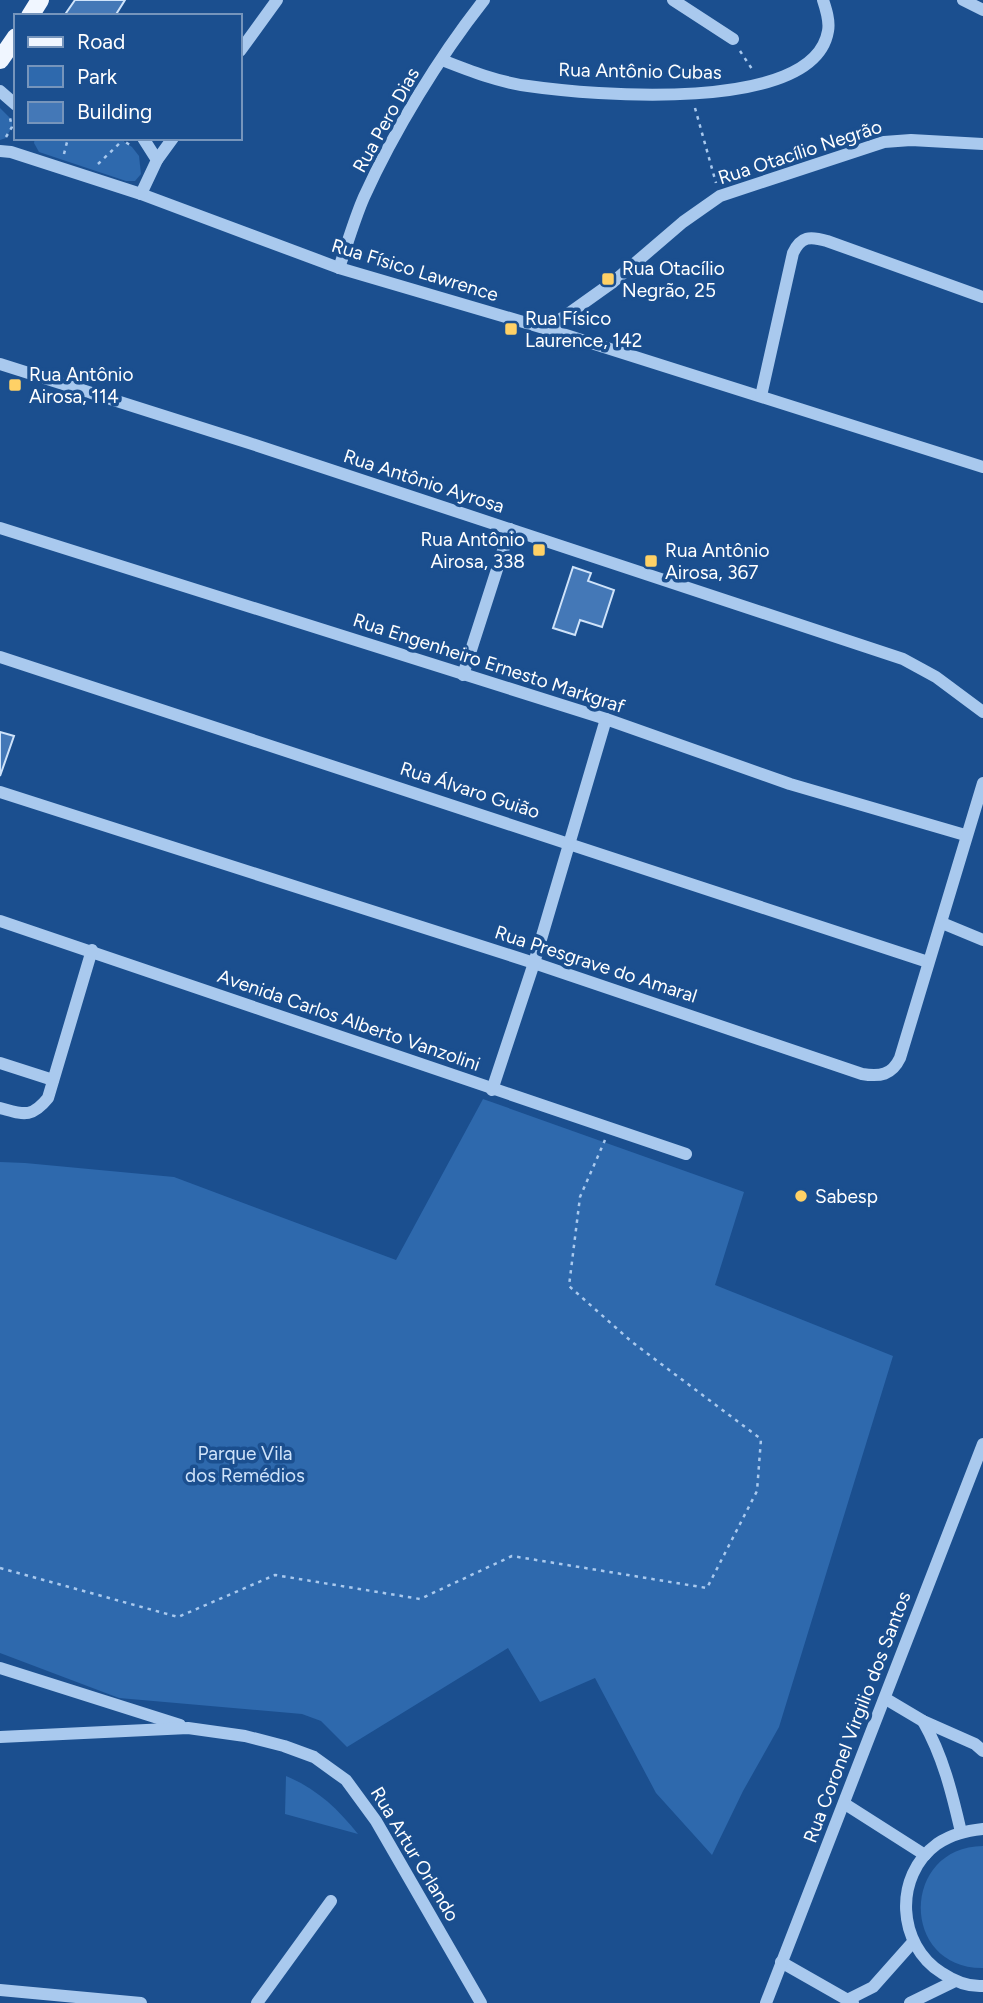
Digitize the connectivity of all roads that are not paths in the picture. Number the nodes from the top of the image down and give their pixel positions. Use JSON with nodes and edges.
{"nodes":[{"id":1,"x":277,"y":0,"type":"edge"},
{"id":2,"x":484,"y":0,"type":"edge"},
{"id":3,"x":673,"y":0,"type":"edge"},
{"id":4,"x":823,"y":0,"type":"edge"},
{"id":5,"x":963,"y":0,"type":"edge"},
{"id":6,"x":983,"y":10,"type":"edge"},
{"id":7,"x":733,"y":39,"type":"road end"},
{"id":8,"x":14,"y":40,"type":"edge"},
{"id":9,"x":242,"y":47,"type":"edge"},
{"id":10,"x":0,"y":60,"type":"edge"},
{"id":11,"x":442,"y":60,"type":"junction"},
{"id":12,"x":0,"y":91,"type":"edge"},
{"id":13,"x":14,"y":103,"type":"edge"},
{"id":14,"x":14,"y":133,"type":"edge"},
{"id":15,"x":144,"y":140,"type":"edge"},
{"id":16,"x":172,"y":140,"type":"edge"},
{"id":17,"x":983,"y":144,"type":"edge"},
{"id":18,"x":6,"y":151,"type":"edge"},
{"id":19,"x":157,"y":160,"type":"junction"},
{"id":20,"x":141,"y":194,"type":"junction"},
{"id":21,"x":339,"y":268,"type":"junction"},
{"id":22,"x":983,"y":297,"type":"edge"},
{"id":23,"x":547,"y":329,"type":"junction"},
{"id":24,"x":0,"y":364,"type":"edge"},
{"id":25,"x":761,"y":396,"type":"junction"},
{"id":26,"x":983,"y":467,"type":"edge"},
{"id":27,"x":0,"y":528,"type":"edge"},
{"id":28,"x":510,"y":529,"type":"junction"},
{"id":29,"x":0,"y":657,"type":"edge"},
{"id":30,"x":463,"y":675,"type":"junction"},
{"id":31,"x":983,"y":712,"type":"edge"},
{"id":32,"x":606,"y":719,"type":"junction"},
{"id":33,"x":983,"y":783,"type":"edge"},
{"id":34,"x":0,"y":792,"type":"edge"},
{"id":35,"x":965,"y":835,"type":"junction"},
{"id":36,"x":569,"y":843,"type":"junction"},
{"id":37,"x":0,"y":920,"type":"edge"},
{"id":38,"x":942,"y":923,"type":"junction"},
{"id":39,"x":983,"y":940,"type":"edge"},
{"id":40,"x":92,"y":950,"type":"junction"},
{"id":41,"x":534,"y":962,"type":"junction"},
{"id":42,"x":928,"y":962,"type":"junction"},
{"id":43,"x":0,"y":1063,"type":"edge"},
{"id":44,"x":53,"y":1080,"type":"junction"},
{"id":45,"x":492,"y":1090,"type":"junction"},
{"id":46,"x":0,"y":1108,"type":"edge"},
{"id":47,"x":686,"y":1154,"type":"dead end"},
{"id":48,"x":983,"y":1444,"type":"edge"},
{"id":49,"x":0,"y":1668,"type":"edge"},
{"id":50,"x":886,"y":1699,"type":"junction"},
{"id":51,"x":923,"y":1721,"type":"junction"},
{"id":52,"x":188,"y":1728,"type":"junction"},
{"id":53,"x":0,"y":1737,"type":"edge"},
{"id":54,"x":983,"y":1751,"type":"edge"},
{"id":55,"x":845,"y":1804,"type":"junction"},
{"id":56,"x":983,"y":1829,"type":"edge"},
{"id":57,"x":961,"y":1832,"type":"junction"},
{"id":58,"x":925,"y":1855,"type":"junction"},
{"id":59,"x":331,"y":1901,"type":"dead end"},
{"id":60,"x":913,"y":1942,"type":"junction"},
{"id":61,"x":781,"y":1962,"type":"junction"},
{"id":62,"x":955,"y":1981,"type":"junction"},
{"id":63,"x":983,"y":1986,"type":"edge"},
{"id":64,"x":0,"y":1990,"type":"edge"},
{"id":65,"x":850,"y":2002,"type":"edge"},
{"id":66,"x":141,"y":2003,"type":"edge"},
{"id":67,"x":257,"y":2003,"type":"edge"},
{"id":68,"x":481,"y":2003,"type":"edge"},
{"id":69,"x":766,"y":2003,"type":"edge"},
{"id":70,"x":910,"y":2003,"type":"edge"}],
"edges":[{"from":1,"to":9,"type":"street"},
{"from":2,"to":11,"type":"street","name":"Rua Pero Dias"},
{"from":3,"to":7,"type":"street"},
{"from":4,"to":11,"type":"street","name":"Rua Antônio Cubas"},
{"from":5,"to":6,"type":"street"},
{"from":8,"to":10,"type":"main road"},
{"from":11,"to":21,"type":"street","name":"Rua Pero Dias"},
{"from":12,"to":13,"type":"street"},
{"from":14,"to":18,"type":"street"},
{"from":15,"to":19,"type":"street"},
{"from":16,"to":19,"type":"street"},
{"from":17,"to":23,"type":"street","name":"Rua Otacílio Negrão"},
{"from":18,"to":20,"type":"street","name":"Rua Físico Lawrence"},
{"from":19,"to":20,"type":"street"},
{"from":20,"to":21,"type":"street","name":"Rua Físico Lawrence"},
{"from":21,"to":23,"type":"street","name":"Rua Físico Lawrence"},
{"from":22,"to":25,"type":"street"},
{"from":23,"to":25,"type":"street","name":"Rua Físico Lawrence"},
{"from":24,"to":28,"type":"street","name":"Rua Antônio Ayrosa"},
{"from":25,"to":26,"type":"street","name":"Rua Físico Lawrence"},
{"from":27,"to":30,"type":"street","name":"Rua Engenheiro Ernesto Markgraf"},
{"from":28,"to":30,"type":"street"},
{"from":28,"to":31,"type":"street","name":"Rua Antônio Ayrosa"},
{"from":29,"to":36,"type":"street","name":"Rua Álvaro Guião"},
{"from":30,"to":32,"type":"street","name":"Rua Engenheiro Ernesto Markgraf"},
{"from":32,"to":35,"type":"street","name":"Rua Engenheiro Ernesto Markgraf"},
{"from":32,"to":36,"type":"street"},
{"from":33,"to":35,"type":"street","name":"Rua Presgrave do Amaral"},
{"from":34,"to":41,"type":"street","name":"Rua Presgrave do Amaral"},
{"from":35,"to":38,"type":"street","name":"Rua Presgrave do Amaral"},
{"from":36,"to":41,"type":"street"},
{"from":36,"to":42,"type":"street","name":"Rua Álvaro Guião"},
{"from":37,"to":40,"type":"street","name":"Avenida Carlos Alberto Vanzolini"},
{"from":38,"to":39,"type":"street"},
{"from":38,"to":42,"type":"street","name":"Rua Presgrave do Amaral"},
{"from":40,"to":44,"type":"street"},
{"from":40,"to":45,"type":"street","name":"Avenida Carlos Alberto Vanzolini"},
{"from":41,"to":42,"type":"street","name":"Rua Presgrave do Amaral"},
{"from":41,"to":45,"type":"street"},
{"from":43,"to":44,"type":"street"},
{"from":44,"to":46,"type":"street"},
{"from":45,"to":47,"type":"street","name":"Avenida Carlos Alberto Vanzolini"},
{"from":48,"to":50,"type":"street","name":"Rua Coronel Virgilio dos Santos"},
{"from":49,"to":52,"type":"street"},
{"from":50,"to":51,"type":"street"},
{"from":50,"to":55,"type":"street","name":"Rua Coronel Virgilio dos Santos"},
{"from":51,"to":54,"type":"street"},
{"from":51,"to":57,"type":"street"},
{"from":52,"to":53,"type":"street","name":"Rua Artur Orlando"},
{"from":52,"to":68,"type":"street","name":"Rua Artur Orlando"},
{"from":55,"to":58,"type":"street"},
{"from":55,"to":61,"type":"street","name":"Rua Coronel Virgilio dos Santos"},
{"from":56,"to":57,"type":"street"},
{"from":57,"to":58,"type":"street"},
{"from":58,"to":60,"type":"street"},
{"from":59,"to":67,"type":"street"},
{"from":60,"to":62,"type":"street"},
{"from":60,"to":65,"type":"street"},
{"from":61,"to":65,"type":"street"},
{"from":61,"to":69,"type":"street","name":"Rua Coronel Virgilio dos Santos"},
{"from":62,"to":63,"type":"street"},
{"from":62,"to":70,"type":"street"},
{"from":64,"to":66,"type":"street"}]}
